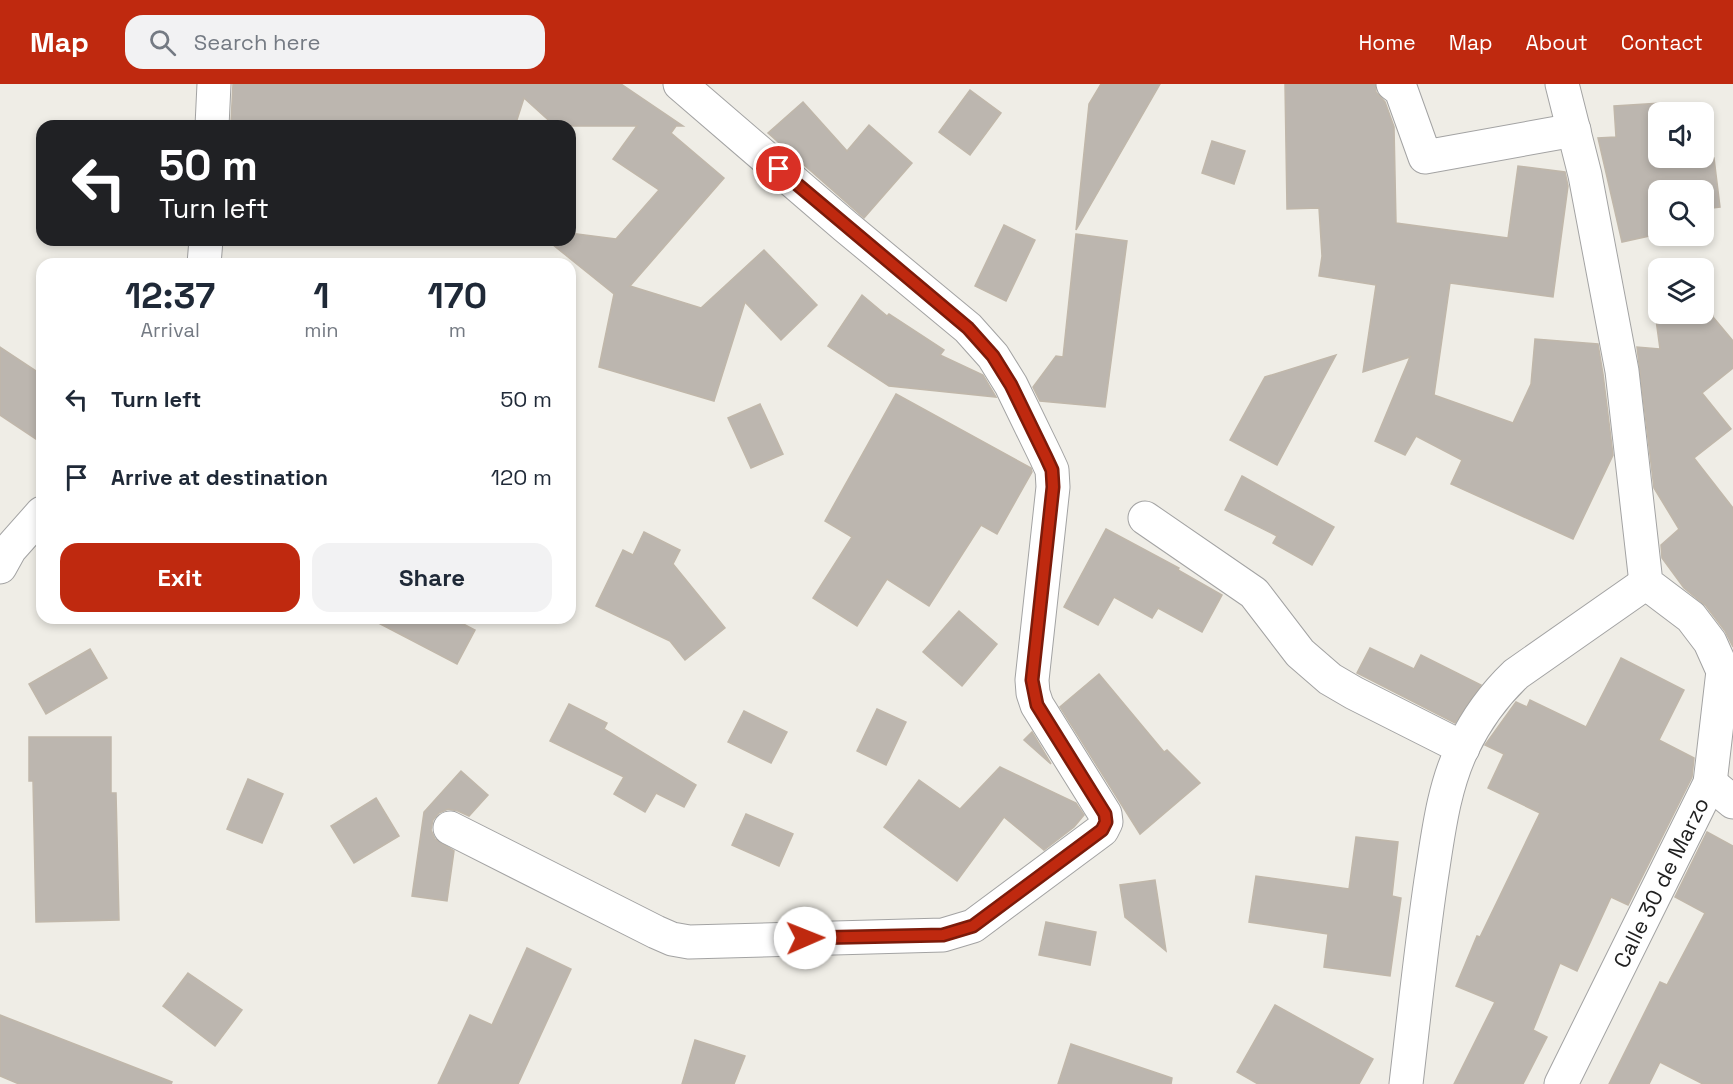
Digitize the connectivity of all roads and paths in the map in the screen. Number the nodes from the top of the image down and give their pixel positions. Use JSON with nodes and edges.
{"nodes":[{"id":1,"x":214,"y":84,"type":"edge"},
{"id":2,"x":680,"y":84,"type":"edge"},
{"id":3,"x":1393,"y":84,"type":"edge"},
{"id":4,"x":1562,"y":84,"type":"edge"},
{"id":5,"x":212,"y":120,"type":"edge"},
{"id":6,"x":1574,"y":130,"type":"junction"},
{"id":7,"x":1145,"y":518,"type":"dead end"},
{"id":8,"x":36,"y":520,"type":"edge"},
{"id":9,"x":0,"y":567,"type":"edge"},
{"id":10,"x":1646,"y":583,"type":"junction"},
{"id":11,"x":1463,"y":748,"type":"junction"},
{"id":12,"x":1721,"y":793,"type":"edge"},
{"id":13,"x":450,"y":828,"type":"dead end"},
{"id":14,"x":1406,"y":1084,"type":"edge"},
{"id":15,"x":1561,"y":1084,"type":"edge"}],
"edges":[{"from":1,"to":5,"type":"street"},
{"from":2,"to":13,"type":"street"},
{"from":3,"to":6,"type":"street"},
{"from":4,"to":6,"type":"street"},
{"from":6,"to":10,"type":"street"},
{"from":7,"to":11,"type":"street"},
{"from":8,"to":9,"type":"street"},
{"from":10,"to":11,"type":"street"},
{"from":10,"to":12,"type":"street","name":"Calle 30 de Marzo"},
{"from":11,"to":14,"type":"street"},
{"from":12,"to":15,"type":"street","name":"Calle 30 de Marzo"}]}
